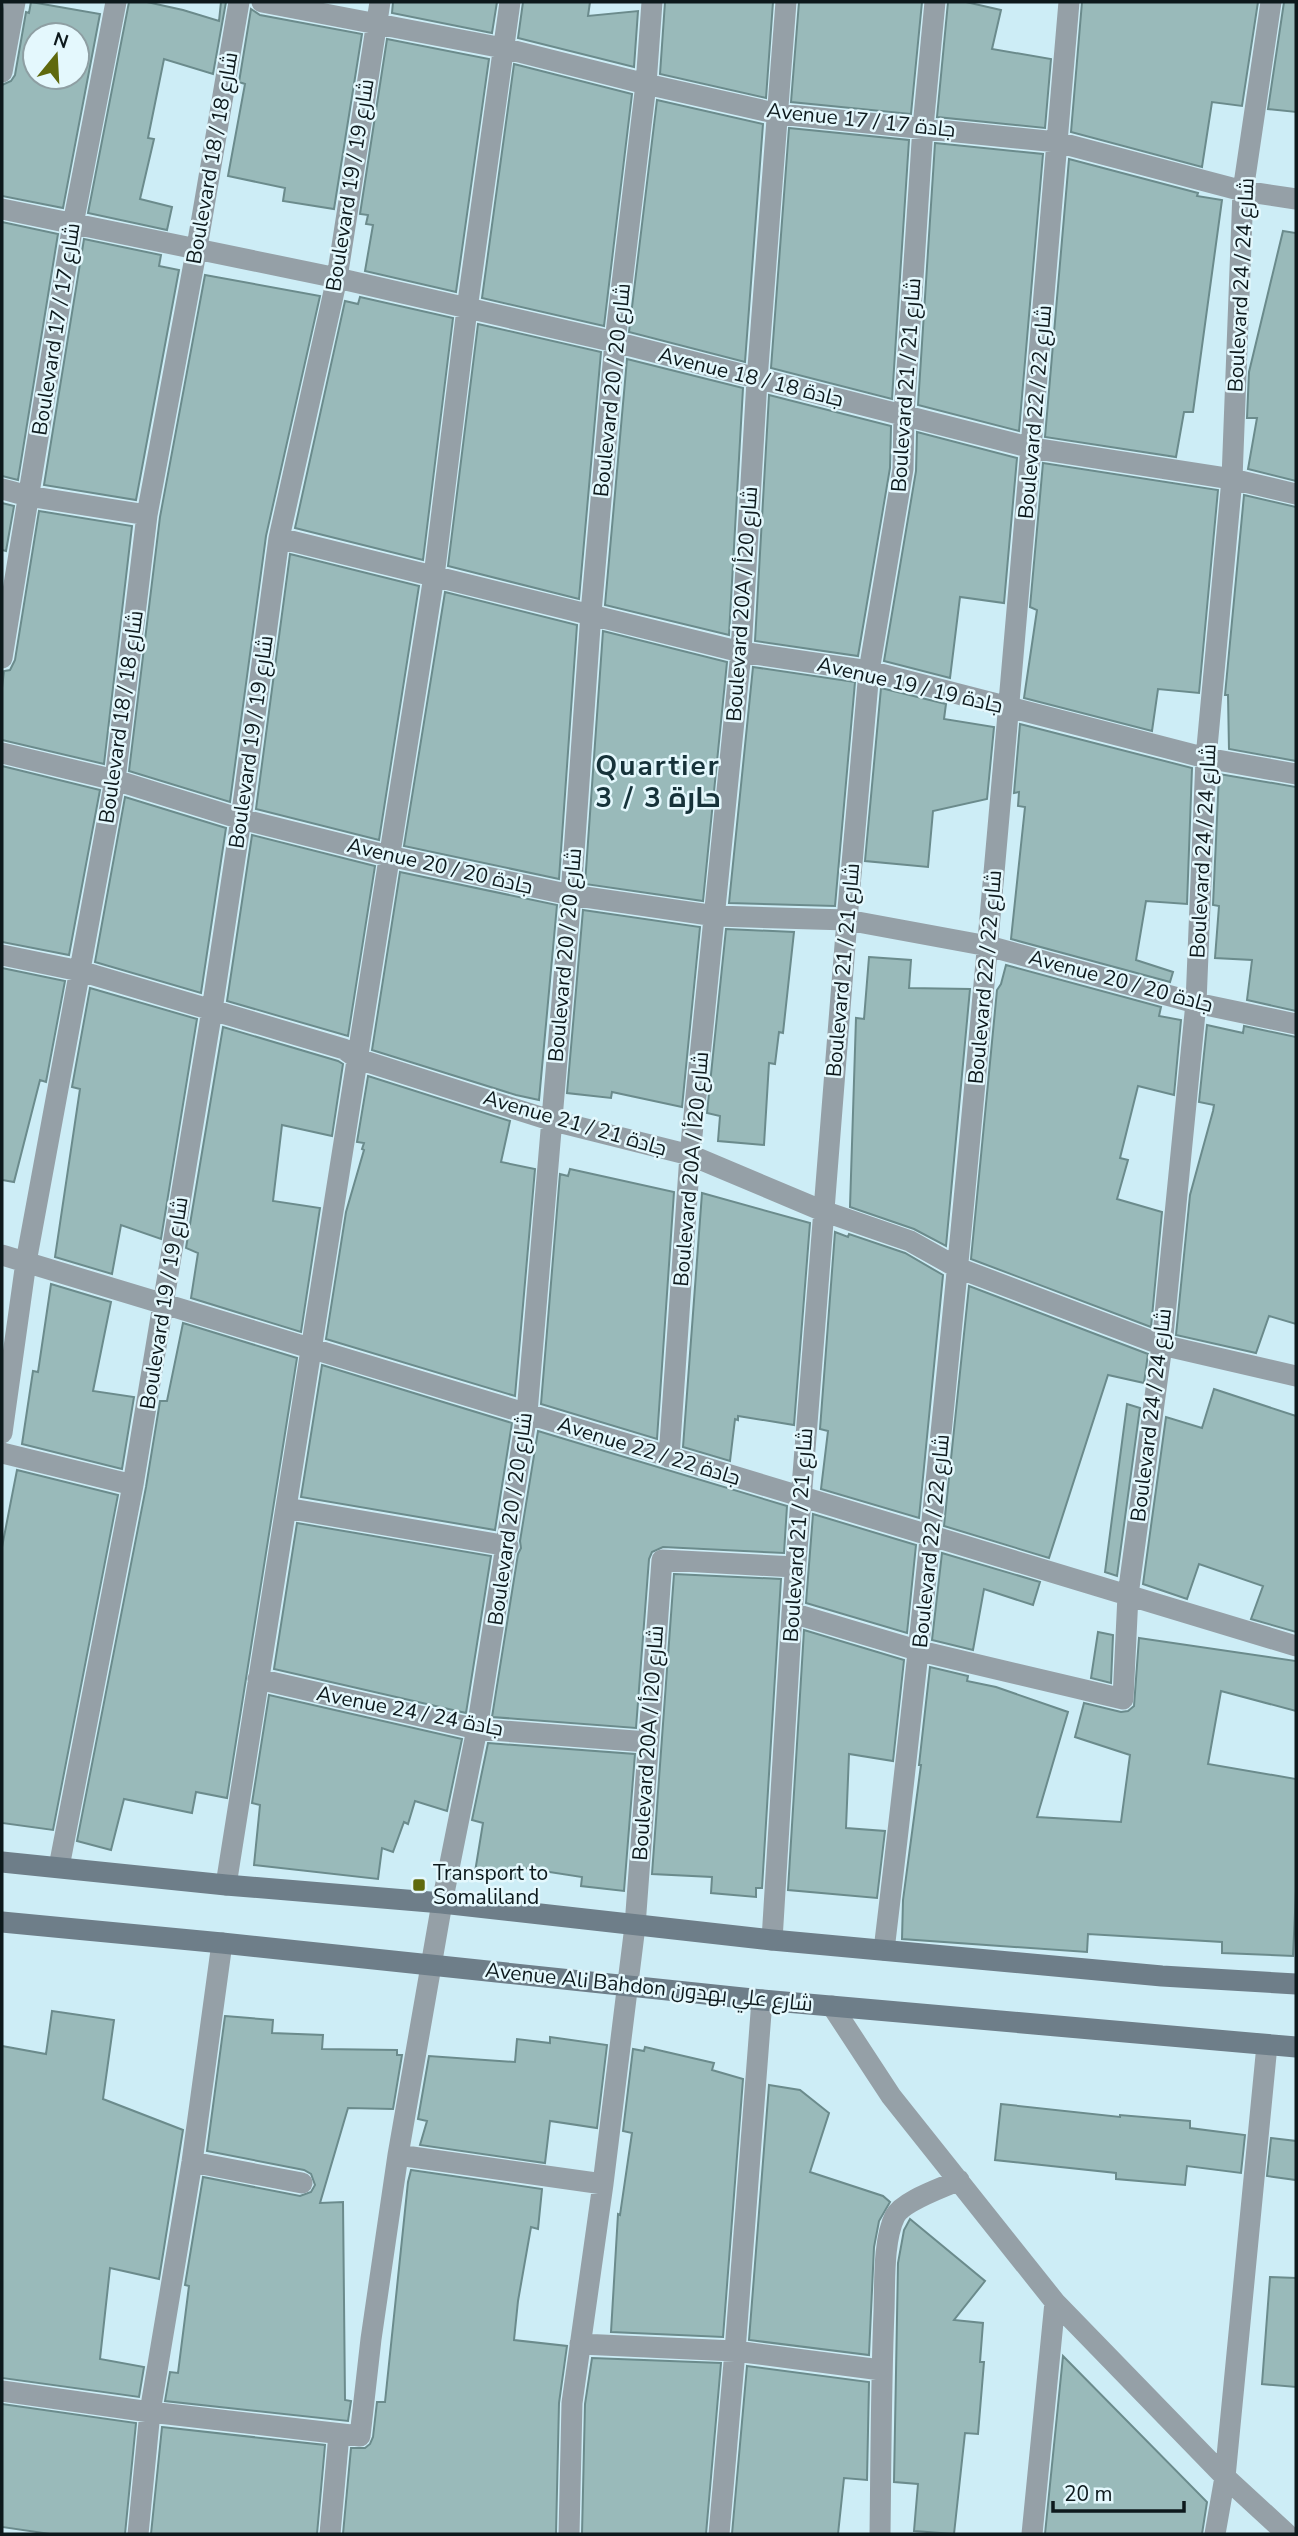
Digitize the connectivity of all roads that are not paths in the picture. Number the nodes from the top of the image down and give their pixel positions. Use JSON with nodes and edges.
{"nodes":[{"id":1,"x":15,"y":2,"type":"edge"},
{"id":2,"x":116,"y":2,"type":"edge"},
{"id":3,"x":239,"y":2,"type":"edge"},
{"id":4,"x":262,"y":2,"type":"edge"},
{"id":5,"x":380,"y":2,"type":"edge"},
{"id":6,"x":510,"y":2,"type":"edge"},
{"id":7,"x":652,"y":2,"type":"edge"},
{"id":8,"x":786,"y":2,"type":"edge"},
{"id":9,"x":935,"y":2,"type":"edge"},
{"id":10,"x":1069,"y":2,"type":"edge"},
{"id":11,"x":1271,"y":2,"type":"edge"},
{"id":12,"x":376,"y":23,"type":"junction"},
{"id":13,"x":503,"y":48,"type":"junction"},
{"id":14,"x":2,"y":72,"type":"edge"},
{"id":15,"x":646,"y":84,"type":"junction"},
{"id":16,"x":779,"y":114,"type":"junction"},
{"id":17,"x":923,"y":127,"type":"junction"},
{"id":18,"x":1057,"y":142,"type":"junction"},
{"id":19,"x":1243,"y":191,"type":"junction"},
{"id":20,"x":1296,"y":199,"type":"edge"},
{"id":21,"x":2,"y":209,"type":"edge"},
{"id":22,"x":73,"y":224,"type":"junction"},
{"id":23,"x":197,"y":247,"type":"junction"},
{"id":24,"x":337,"y":278,"type":"junction"},
{"id":25,"x":467,"y":309,"type":"junction"},
{"id":26,"x":615,"y":342,"type":"junction"},
{"id":27,"x":757,"y":380,"type":"junction"},
{"id":28,"x":904,"y":415,"type":"junction"},
{"id":29,"x":1032,"y":448,"type":"junction"},
{"id":30,"x":1232,"y":480,"type":"junction"},
{"id":31,"x":2,"y":489,"type":"edge"},
{"id":32,"x":1296,"y":495,"type":"edge"},
{"id":33,"x":28,"y":496,"type":"junction"},
{"id":34,"x":147,"y":515,"type":"junction"},
{"id":35,"x":279,"y":538,"type":"junction"},
{"id":36,"x":434,"y":576,"type":"junction"},
{"id":37,"x":591,"y":613,"type":"junction"},
{"id":38,"x":741,"y":652,"type":"junction"},
{"id":39,"x":2,"y":658,"type":"edge"},
{"id":40,"x":869,"y":671,"type":"junction"},
{"id":41,"x":1009,"y":706,"type":"junction"},
{"id":42,"x":2,"y":753,"type":"edge"},
{"id":43,"x":1206,"y":758,"type":"junction"},
{"id":44,"x":1296,"y":774,"type":"edge"},
{"id":45,"x":115,"y":780,"type":"junction"},
{"id":46,"x":241,"y":819,"type":"junction"},
{"id":47,"x":389,"y":856,"type":"junction"},
{"id":48,"x":571,"y":895,"type":"junction"},
{"id":49,"x":716,"y":916,"type":"junction"},
{"id":50,"x":847,"y":920,"type":"junction"},
{"id":51,"x":988,"y":946,"type":"junction"},
{"id":52,"x":2,"y":955,"type":"edge"},
{"id":53,"x":80,"y":971,"type":"junction"},
{"id":54,"x":1196,"y":1003,"type":"junction"},
{"id":55,"x":212,"y":1010,"type":"junction"},
{"id":56,"x":1296,"y":1024,"type":"edge"},
{"id":57,"x":358,"y":1059,"type":"junction"},
{"id":58,"x":551,"y":1119,"type":"junction"},
{"id":59,"x":690,"y":1155,"type":"junction"},
{"id":60,"x":823,"y":1211,"type":"junction"},
{"id":61,"x":2,"y":1255,"type":"edge"},
{"id":62,"x":26,"y":1262,"type":"junction"},
{"id":63,"x":958,"y":1268,"type":"junction"},
{"id":64,"x":163,"y":1304,"type":"junction"},
{"id":65,"x":1162,"y":1345,"type":"junction"},
{"id":66,"x":310,"y":1348,"type":"junction"},
{"id":67,"x":1296,"y":1376,"type":"edge"},
{"id":68,"x":527,"y":1413,"type":"junction"},
{"id":69,"x":2,"y":1433,"type":"edge"},
{"id":70,"x":2,"y":1453,"type":"edge"},
{"id":71,"x":669,"y":1457,"type":"junction"},
{"id":72,"x":134,"y":1485,"type":"junction"},
{"id":73,"x":801,"y":1497,"type":"junction"},
{"id":74,"x":286,"y":1508,"type":"junction"},
{"id":75,"x":932,"y":1536,"type":"junction"},
{"id":76,"x":508,"y":1546,"type":"junction"},
{"id":77,"x":795,"y":1567,"type":"junction"},
{"id":78,"x":1128,"y":1595,"type":"junction"},
{"id":79,"x":792,"y":1613,"type":"junction"},
{"id":80,"x":1296,"y":1646,"type":"edge"},
{"id":81,"x":920,"y":1651,"type":"junction"},
{"id":82,"x":258,"y":1679,"type":"junction"},
{"id":83,"x":477,"y":1729,"type":"junction"},
{"id":84,"x":648,"y":1742,"type":"junction"},
{"id":85,"x":2,"y":1862,"type":"edge"},
{"id":86,"x":59,"y":1867,"type":"junction"},
{"id":87,"x":226,"y":1885,"type":"junction"},
{"id":88,"x":442,"y":1902,"type":"junction"},
{"id":89,"x":2,"y":1922,"type":"edge"},
{"id":90,"x":635,"y":1926,"type":"junction"},
{"id":91,"x":772,"y":1940,"type":"junction"},
{"id":92,"x":222,"y":1942,"type":"junction"},
{"id":93,"x":884,"y":1950,"type":"junction"},
{"id":94,"x":432,"y":1964,"type":"junction"},
{"id":95,"x":1296,"y":1984,"type":"edge"},
{"id":96,"x":627,"y":1985,"type":"junction"},
{"id":97,"x":762,"y":2000,"type":"junction"},
{"id":98,"x":832,"y":2006,"type":"junction"},
{"id":99,"x":1267,"y":2045,"type":"junction"},
{"id":100,"x":1296,"y":2047,"type":"edge"},
{"id":101,"x":398,"y":2155,"type":"junction"},
{"id":102,"x":192,"y":2162,"type":"junction"},
{"id":103,"x":959,"y":2180,"type":"junction"},
{"id":104,"x":302,"y":2183,"type":"dead end"},
{"id":105,"x":603,"y":2184,"type":"junction"},
{"id":106,"x":1055,"y":2302,"type":"junction"},
{"id":107,"x":580,"y":2344,"type":"junction"},
{"id":108,"x":735,"y":2351,"type":"junction"},
{"id":109,"x":881,"y":2370,"type":"junction"},
{"id":110,"x":2,"y":2390,"type":"edge"},
{"id":111,"x":150,"y":2412,"type":"junction"},
{"id":112,"x":339,"y":2434,"type":"junction"},
{"id":113,"x":1224,"y":2477,"type":"junction"},
{"id":114,"x":138,"y":2534,"type":"edge"},
{"id":115,"x":330,"y":2534,"type":"edge"},
{"id":116,"x":569,"y":2534,"type":"edge"},
{"id":117,"x":719,"y":2534,"type":"edge"},
{"id":118,"x":880,"y":2534,"type":"edge"},
{"id":119,"x":1032,"y":2534,"type":"edge"},
{"id":120,"x":1215,"y":2534,"type":"edge"},
{"id":121,"x":1286,"y":2534,"type":"edge"}],
"edges":[{"from":1,"to":14,"type":"street"},
{"from":2,"to":22,"type":"street","name":"Boulevard 17 / شارع 17"},
{"from":3,"to":23,"type":"street","name":"Boulevard 18 / شارع 18"},
{"from":4,"to":12,"type":"street","name":"Avenue 17 / جادة 17"},
{"from":5,"to":12,"type":"street","name":"Boulevard 19 / شارع 19"},
{"from":6,"to":13,"type":"street"},
{"from":7,"to":15,"type":"street","name":"Boulevard 20 / شارع 20"},
{"from":8,"to":16,"type":"street","name":"Boulevard 20A / شارع 20أ"},
{"from":9,"to":17,"type":"street","name":"Boulevard 21 / شارع 21"},
{"from":10,"to":18,"type":"street","name":"Boulevard 22 / شارع 22"},
{"from":11,"to":19,"type":"street","name":"Boulevard 24 / شارع 24"},
{"from":12,"to":13,"type":"street","name":"Avenue 17 / جادة 17"},
{"from":12,"to":24,"type":"street","name":"Boulevard 19 / شارع 19"},
{"from":13,"to":15,"type":"street","name":"Avenue 17 / جادة 17"},
{"from":13,"to":25,"type":"street"},
{"from":15,"to":16,"type":"street","name":"Avenue 17 / جادة 17"},
{"from":15,"to":26,"type":"street","name":"Boulevard 20 / شارع 20"},
{"from":16,"to":17,"type":"street","name":"Avenue 17 / جادة 17"},
{"from":16,"to":27,"type":"street","name":"Boulevard 20A / شارع 20أ"},
{"from":17,"to":18,"type":"street","name":"Avenue 17 / جادة 17"},
{"from":17,"to":28,"type":"street","name":"Boulevard 21 / شارع 21"},
{"from":18,"to":19,"type":"street","name":"Avenue 17 / جادة 17"},
{"from":18,"to":29,"type":"street","name":"Boulevard 22 / شارع 22"},
{"from":19,"to":20,"type":"street","name":"Avenue 17 / جادة 17"},
{"from":19,"to":30,"type":"street","name":"Boulevard 24 / شارع 24"},
{"from":21,"to":22,"type":"street","name":"Avenue 18 / جادة 18"},
{"from":22,"to":23,"type":"street","name":"Avenue 18 / جادة 18"},
{"from":22,"to":33,"type":"street","name":"Boulevard 17 / شارع 17"},
{"from":23,"to":24,"type":"street","name":"Avenue 18 / جادة 18"},
{"from":23,"to":34,"type":"street","name":"Boulevard 18 / شارع 18"},
{"from":24,"to":25,"type":"street","name":"Avenue 18 / جادة 18"},
{"from":24,"to":35,"type":"street","name":"Boulevard 19 / شارع 19"},
{"from":25,"to":26,"type":"street","name":"Avenue 18 / جادة 18"},
{"from":25,"to":36,"type":"street"},
{"from":26,"to":27,"type":"street","name":"Avenue 18 / جادة 18"},
{"from":26,"to":37,"type":"street","name":"Boulevard 20 / شارع 20"},
{"from":27,"to":28,"type":"street","name":"Avenue 18 / جادة 18"},
{"from":27,"to":38,"type":"street","name":"Boulevard 20A / شارع 20أ"},
{"from":28,"to":29,"type":"street","name":"Avenue 18 / جادة 18"},
{"from":28,"to":40,"type":"street","name":"Boulevard 21 / شارع 21"},
{"from":29,"to":30,"type":"street","name":"Avenue 18 / جادة 18"},
{"from":29,"to":41,"type":"street","name":"Boulevard 22 / شارع 22"},
{"from":30,"to":32,"type":"street","name":"Avenue 18 / جادة 18"},
{"from":30,"to":43,"type":"street","name":"Boulevard 24 / شارع 24"},
{"from":31,"to":33,"type":"street"},
{"from":33,"to":34,"type":"street"},
{"from":33,"to":39,"type":"street","name":"Boulevard 17 / شارع 17"},
{"from":34,"to":45,"type":"street","name":"Boulevard 18 / شارع 18"},
{"from":35,"to":36,"type":"street","name":"Avenue 19 / جادة 19"},
{"from":35,"to":46,"type":"street","name":"Boulevard 19 / شارع 19"},
{"from":36,"to":37,"type":"street","name":"Avenue 19 / جادة 19"},
{"from":36,"to":47,"type":"street"},
{"from":37,"to":38,"type":"street","name":"Avenue 19 / جادة 19"},
{"from":37,"to":48,"type":"street","name":"Boulevard 20 / شارع 20"},
{"from":38,"to":40,"type":"street","name":"Avenue 19 / جادة 19"},
{"from":38,"to":49,"type":"street","name":"Boulevard 20A / شارع 20أ"},
{"from":40,"to":41,"type":"street","name":"Avenue 19 / جادة 19"},
{"from":40,"to":50,"type":"street","name":"Boulevard 21 / شارع 21"},
{"from":41,"to":43,"type":"street","name":"Avenue 19 / جادة 19"},
{"from":41,"to":51,"type":"street","name":"Boulevard 22 / شارع 22"},
{"from":42,"to":45,"type":"street","name":"Avenue 20 / جادة 20"},
{"from":43,"to":44,"type":"street","name":"Avenue 19 / جادة 19"},
{"from":43,"to":54,"type":"street","name":"Boulevard 24 / شارع 24"},
{"from":45,"to":46,"type":"street","name":"Avenue 20 / جادة 20"},
{"from":45,"to":53,"type":"street","name":"Boulevard 18 / شارع 18"},
{"from":46,"to":47,"type":"street","name":"Avenue 20 / جادة 20"},
{"from":46,"to":55,"type":"street","name":"Boulevard 19 / شارع 19"},
{"from":47,"to":48,"type":"street","name":"Avenue 20 / جادة 20"},
{"from":47,"to":57,"type":"street"},
{"from":48,"to":49,"type":"street","name":"Avenue 20 / جادة 20"},
{"from":48,"to":58,"type":"street","name":"Boulevard 20 / شارع 20"},
{"from":49,"to":50,"type":"street","name":"Avenue 20 / جادة 20"},
{"from":49,"to":59,"type":"street","name":"Boulevard 20A / شارع 20أ"},
{"from":50,"to":51,"type":"street","name":"Avenue 20 / جادة 20"},
{"from":50,"to":60,"type":"street","name":"Boulevard 21 / شارع 21"},
{"from":51,"to":54,"type":"street","name":"Avenue 20 / جادة 20"},
{"from":51,"to":63,"type":"street","name":"Boulevard 22 / شارع 22"},
{"from":52,"to":53,"type":"street","name":"Avenue 21 / جادة 21"},
{"from":53,"to":55,"type":"street","name":"Avenue 21 / جادة 21"},
{"from":53,"to":62,"type":"street","name":"Boulevard 18 / شارع 18"},
{"from":54,"to":56,"type":"street","name":"Avenue 20 / جادة 20"},
{"from":54,"to":65,"type":"street","name":"Boulevard 24 / شارع 24"},
{"from":55,"to":57,"type":"street","name":"Avenue 21 / جادة 21"},
{"from":55,"to":64,"type":"street","name":"Boulevard 19 / شارع 19"},
{"from":57,"to":58,"type":"street","name":"Avenue 21 / جادة 21"},
{"from":57,"to":66,"type":"street"},
{"from":58,"to":59,"type":"street","name":"Avenue 21 / جادة 21"},
{"from":58,"to":68,"type":"street","name":"Boulevard 20 / شارع 20"},
{"from":59,"to":60,"type":"street","name":"Avenue 21 / جادة 21"},
{"from":59,"to":71,"type":"street","name":"Boulevard 20A / شارع 20أ"},
{"from":60,"to":63,"type":"street","name":"Avenue 21 / جادة 21"},
{"from":60,"to":73,"type":"street","name":"Boulevard 21 / شارع 21"},
{"from":61,"to":62,"type":"street","name":"Avenue 22 / جادة 22"},
{"from":62,"to":64,"type":"street","name":"Avenue 22 / جادة 22"},
{"from":62,"to":69,"type":"street","name":"Boulevard 18 / شارع 18"},
{"from":63,"to":65,"type":"street","name":"Avenue 21 / جادة 21"},
{"from":63,"to":75,"type":"street","name":"Boulevard 22 / شارع 22"},
{"from":64,"to":66,"type":"street","name":"Avenue 22 / جادة 22"},
{"from":64,"to":72,"type":"street","name":"Boulevard 19 / شارع 19"},
{"from":65,"to":67,"type":"street","name":"Avenue 21 / جادة 21"},
{"from":65,"to":78,"type":"street","name":"Boulevard 24 / شارع 24"},
{"from":66,"to":68,"type":"street","name":"Avenue 22 / جادة 22"},
{"from":66,"to":74,"type":"street"},
{"from":68,"to":71,"type":"street","name":"Avenue 22 / جادة 22"},
{"from":68,"to":76,"type":"street","name":"Boulevard 20 / شارع 20"},
{"from":70,"to":72,"type":"street"},
{"from":71,"to":73,"type":"street","name":"Avenue 22 / جادة 22"},
{"from":72,"to":86,"type":"street","name":"Boulevard 19 / شارع 19"},
{"from":73,"to":75,"type":"street","name":"Avenue 22 / جادة 22"},
{"from":73,"to":77,"type":"street","name":"Boulevard 21 / شارع 21"},
{"from":74,"to":76,"type":"street"},
{"from":74,"to":82,"type":"street"},
{"from":75,"to":78,"type":"street","name":"Avenue 22 / جادة 22"},
{"from":75,"to":81,"type":"street","name":"Boulevard 22 / شارع 22"},
{"from":76,"to":83,"type":"street","name":"Boulevard 20 / شارع 20"},
{"from":77,"to":79,"type":"street","name":"Boulevard 21 / شارع 21"},
{"from":77,"to":84,"type":"street","name":"Boulevard 20A / شارع 20أ"},
{"from":78,"to":80,"type":"street","name":"Avenue 22 / جادة 22"},
{"from":78,"to":81,"type":"street","name":"Boulevard 24 / شارع 24"},
{"from":79,"to":81,"type":"street"},
{"from":79,"to":91,"type":"street","name":"Boulevard 21 / شارع 21"},
{"from":81,"to":93,"type":"street","name":"Boulevard 22 / شارع 22"},
{"from":82,"to":83,"type":"street","name":"Avenue 24 / جادة 24"},
{"from":82,"to":87,"type":"street"},
{"from":83,"to":84,"type":"street","name":"Avenue 24 / جادة 24"},
{"from":83,"to":88,"type":"street","name":"Boulevard 20 / شارع 20"},
{"from":84,"to":90,"type":"street","name":"Boulevard 20A / شارع 20أ"},
{"from":85,"to":86,"type":"main road"},
{"from":86,"to":87,"type":"main road"},
{"from":87,"to":88,"type":"main road"},
{"from":88,"to":90,"type":"main road"},
{"from":88,"to":94,"type":"street","name":"Boulevard 20 / شارع 20"},
{"from":89,"to":92,"type":"main road","name":"Avenue Ali Bahdon شارع علي بهدون"},
{"from":90,"to":91,"type":"main road"},
{"from":90,"to":96,"type":"street","name":"Boulevard 20A / شارع 20أ"},
{"from":91,"to":93,"type":"main road"},
{"from":92,"to":94,"type":"main road","name":"Avenue Ali Bahdon شارع علي بهدون"},
{"from":92,"to":102,"type":"street"},
{"from":93,"to":95,"type":"main road"},
{"from":94,"to":96,"type":"main road","name":"Avenue Ali Bahdon شارع علي بهدون"},
{"from":94,"to":101,"type":"street","name":"Boulevard 20 / شارع 20"},
{"from":96,"to":97,"type":"main road","name":"Avenue Ali Bahdon شارع علي بهدون"},
{"from":96,"to":105,"type":"street","name":"Boulevard 20A / شارع 20أ"},
{"from":97,"to":98,"type":"main road","name":"Avenue Ali Bahdon شارع علي بهدون"},
{"from":97,"to":108,"type":"street"},
{"from":98,"to":99,"type":"main road","name":"Avenue Ali Bahdon شارع علي بهدون"},
{"from":98,"to":103,"type":"street"},
{"from":99,"to":100,"type":"main road","name":"Avenue Ali Bahdon شارع علي بهدون"},
{"from":99,"to":113,"type":"street"},
{"from":101,"to":105,"type":"street"},
{"from":101,"to":112,"type":"street","name":"Boulevard 20 / شارع 20"},
{"from":102,"to":104,"type":"street"},
{"from":102,"to":111,"type":"street"},
{"from":103,"to":106,"type":"street"},
{"from":103,"to":109,"type":"street"},
{"from":105,"to":107,"type":"street","name":"Boulevard 20A / شارع 20أ"},
{"from":106,"to":113,"type":"street"},
{"from":106,"to":119,"type":"street"},
{"from":107,"to":108,"type":"street"},
{"from":107,"to":116,"type":"street","name":"Boulevard 20A / شارع 20أ"},
{"from":108,"to":109,"type":"street"},
{"from":108,"to":117,"type":"street"},
{"from":109,"to":118,"type":"street"},
{"from":110,"to":111,"type":"street"},
{"from":111,"to":112,"type":"street"},
{"from":111,"to":114,"type":"street"},
{"from":112,"to":115,"type":"street"},
{"from":113,"to":120,"type":"street"},
{"from":113,"to":121,"type":"street"}]}
